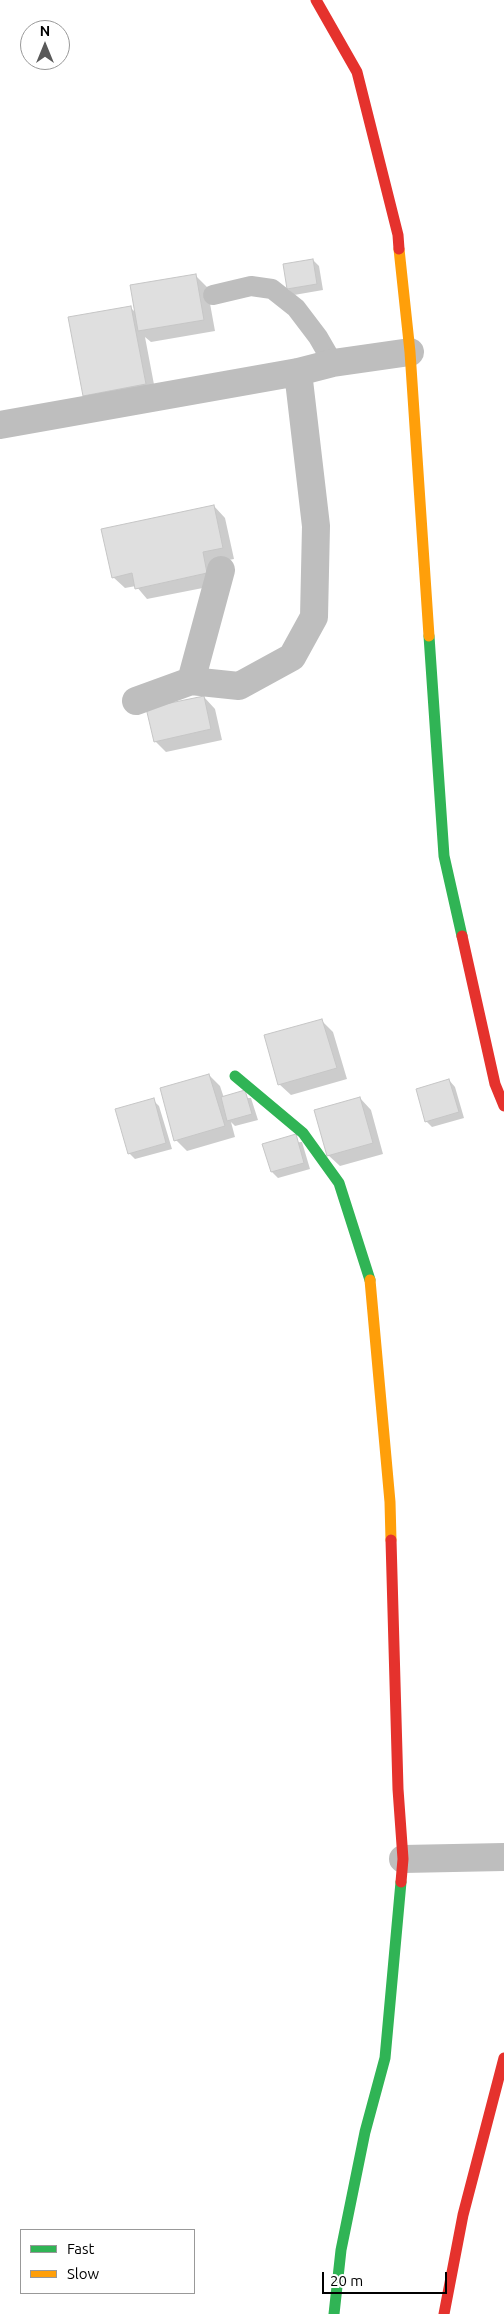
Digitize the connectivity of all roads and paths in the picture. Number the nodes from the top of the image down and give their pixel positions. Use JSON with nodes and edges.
{"nodes":[{"id":1,"x":316,"y":0,"type":"edge"},
{"id":2,"x":213,"y":296,"type":"dead end"},
{"id":3,"x":410,"y":352,"type":"junction"},
{"id":4,"x":333,"y":363,"type":"junction"},
{"id":5,"x":298,"y":372,"type":"junction"},
{"id":6,"x":0,"y":425,"type":"edge"},
{"id":7,"x":221,"y":570,"type":"dead end"},
{"id":8,"x":190,"y":681,"type":"junction"},
{"id":9,"x":136,"y":701,"type":"dead end"},
{"id":10,"x":235,"y":1076,"type":"dead end"},
{"id":11,"x":504,"y":1106,"type":"edge"},
{"id":12,"x":504,"y":1857,"type":"edge"},
{"id":13,"x":410,"y":1858,"type":"junction"},
{"id":14,"x":504,"y":2058,"type":"edge"},
{"id":15,"x":334,"y":2314,"type":"edge"},
{"id":16,"x":444,"y":2314,"type":"edge"}],
"edges":[{"from":1,"to":3,"type":"street"},
{"from":2,"to":4,"type":"lane"},
{"from":3,"to":4,"type":"street"},
{"from":3,"to":11,"type":"street"},
{"from":4,"to":5,"type":"street"},
{"from":5,"to":6,"type":"street"},
{"from":5,"to":8,"type":"street"},
{"from":7,"to":8,"type":"street"},
{"from":8,"to":9,"type":"street"},
{"from":10,"to":13,"type":"street"},
{"from":12,"to":13,"type":"street"},
{"from":13,"to":15,"type":"street"},
{"from":14,"to":16,"type":"street"}]}
